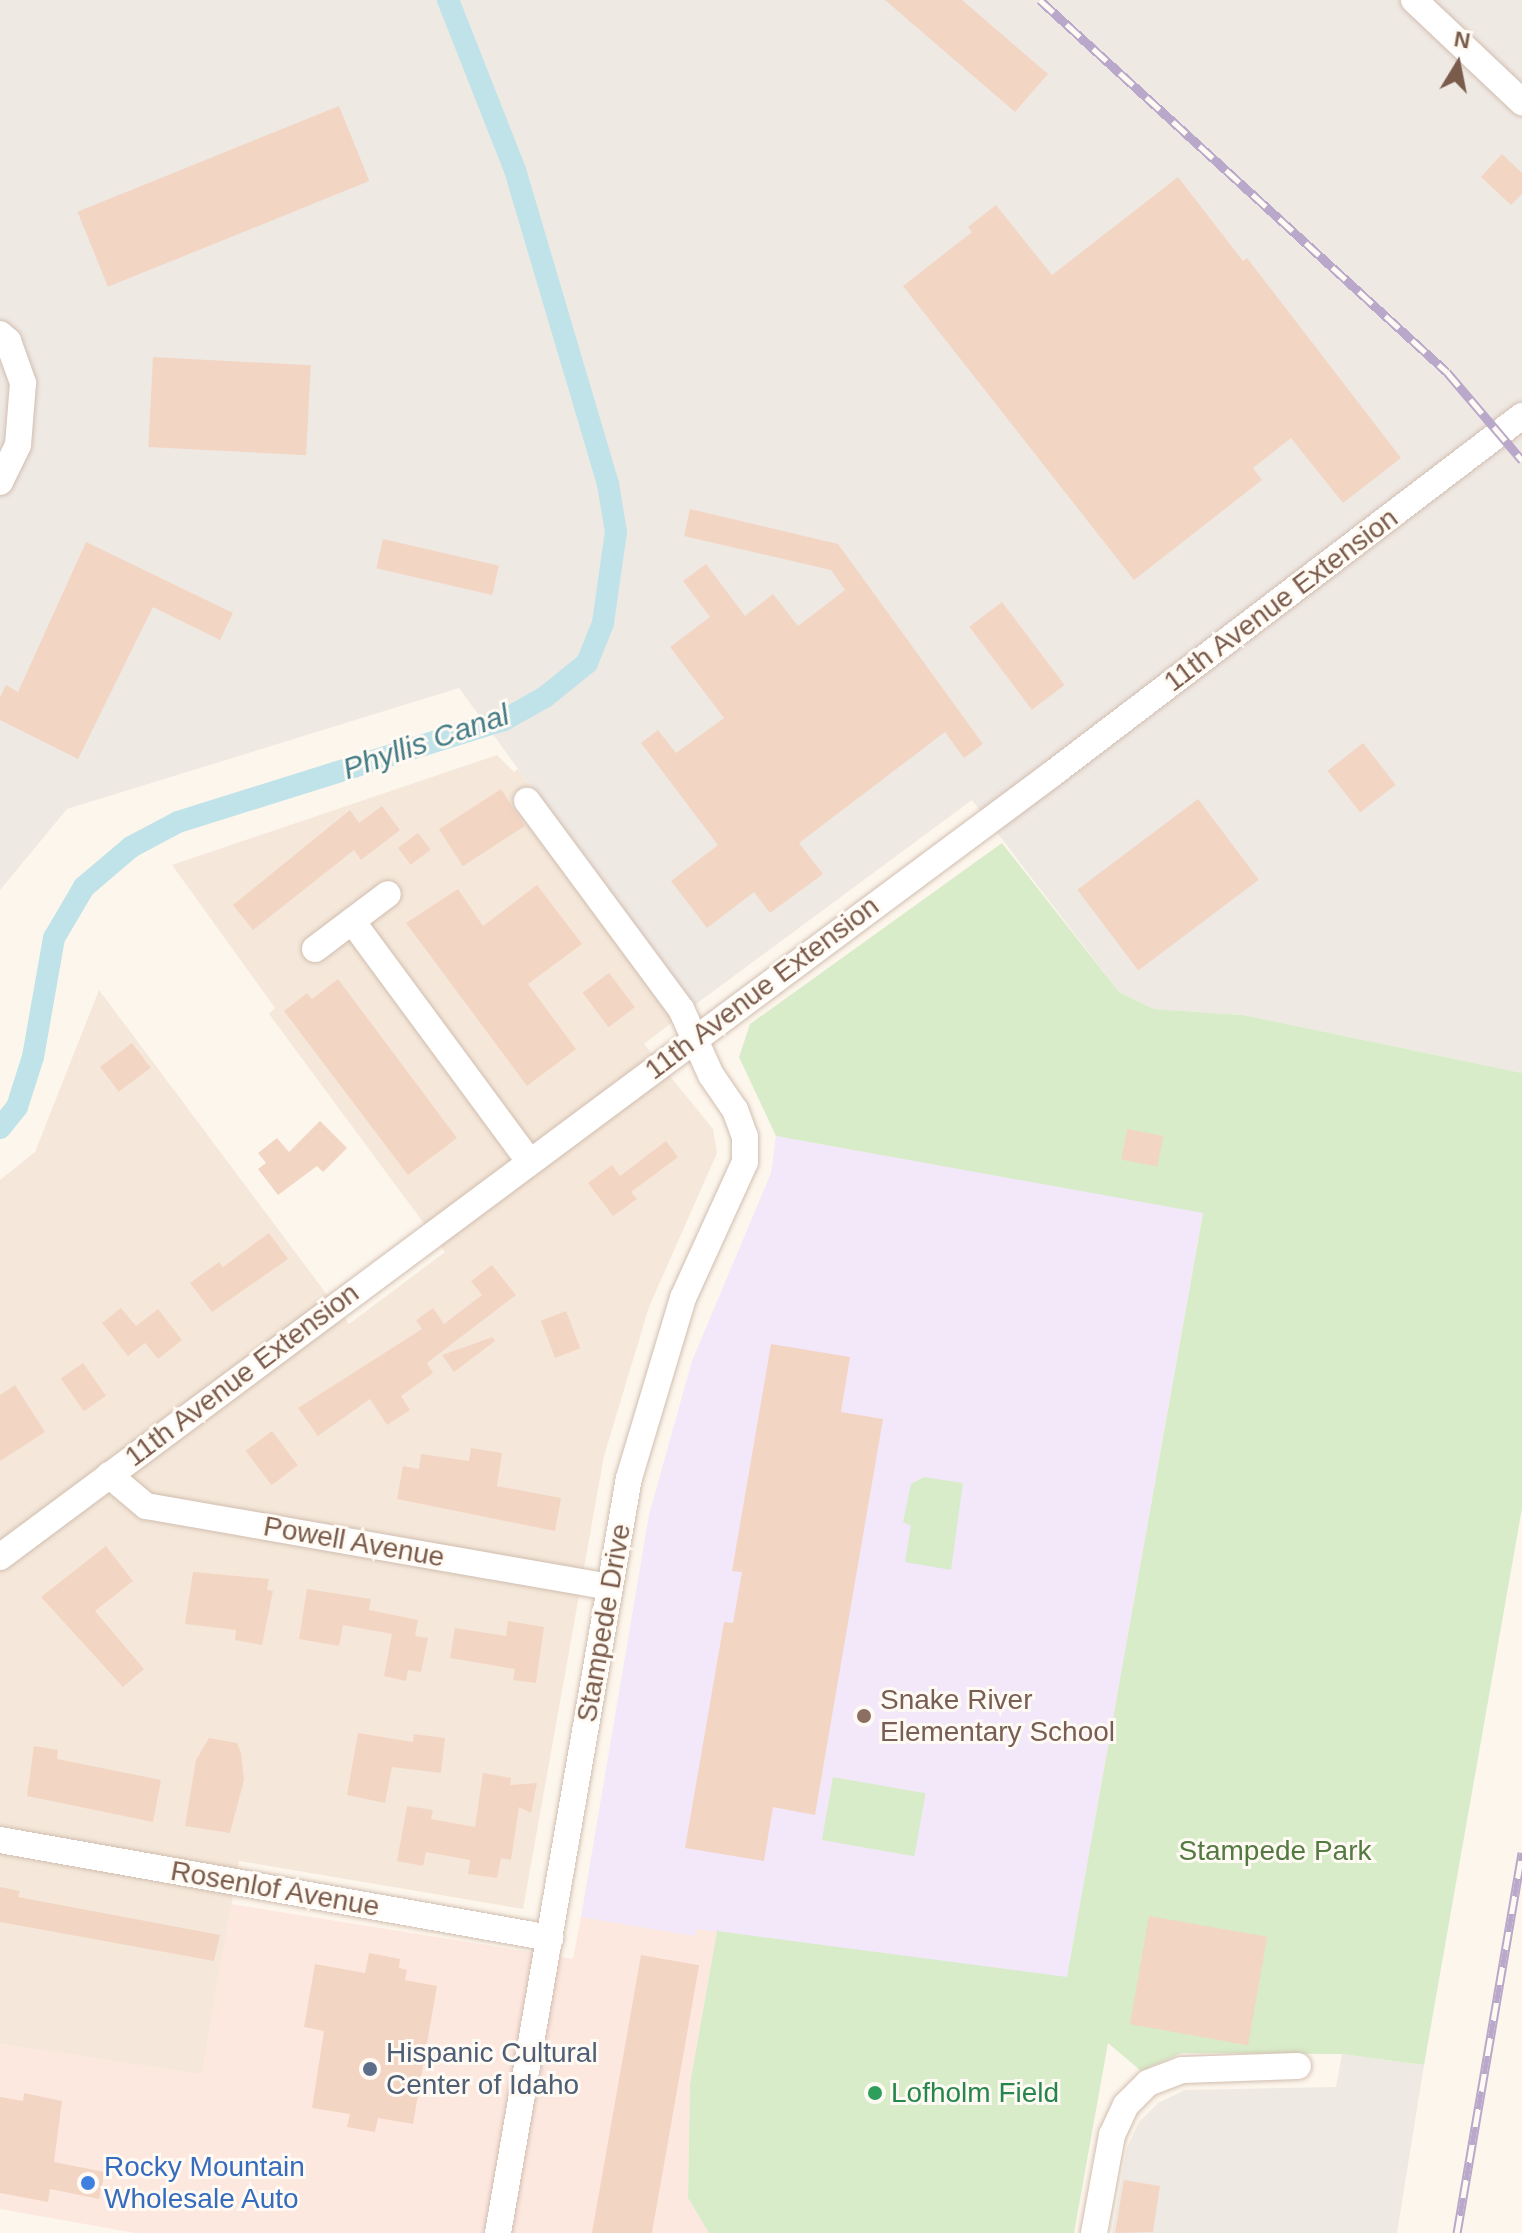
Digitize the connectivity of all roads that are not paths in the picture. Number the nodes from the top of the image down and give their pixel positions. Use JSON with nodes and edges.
{"nodes":[{"id":1,"x":1414,"y":0,"type":"edge"},
{"id":2,"x":1522,"y":102,"type":"edge"},
{"id":3,"x":0,"y":334,"type":"edge"},
{"id":4,"x":1522,"y":416,"type":"edge"},
{"id":5,"x":0,"y":482,"type":"edge"},
{"id":6,"x":527,"y":801,"type":"dead end"},
{"id":7,"x":388,"y":894,"type":"dead end"},
{"id":8,"x":352,"y":921,"type":"junction"},
{"id":9,"x":315,"y":949,"type":"dead end"},
{"id":10,"x":695,"y":1040,"type":"junction"},
{"id":11,"x":528,"y":1160,"type":"junction"},
{"id":12,"x":109,"y":1475,"type":"junction"},
{"id":13,"x":0,"y":1557,"type":"edge"},
{"id":14,"x":610,"y":1587,"type":"junction"},
{"id":15,"x":0,"y":1840,"type":"edge"},
{"id":16,"x":550,"y":1938,"type":"junction"},
{"id":17,"x":1298,"y":2066,"type":"dead end"},
{"id":18,"x":498,"y":2233,"type":"edge"},
{"id":19,"x":1094,"y":2233,"type":"edge"}],
"edges":[{"from":1,"to":2,"type":"street"},
{"from":3,"to":5,"type":"street"},
{"from":4,"to":10,"type":"street","name":"11th Avenue Extension"},
{"from":6,"to":10,"type":"street","name":"Stampede Drive"},
{"from":7,"to":8,"type":"street"},
{"from":8,"to":9,"type":"street"},
{"from":8,"to":11,"type":"street"},
{"from":10,"to":11,"type":"street","name":"11th Avenue Extension"},
{"from":10,"to":14,"type":"street","name":"Stampede Drive"},
{"from":11,"to":12,"type":"street","name":"11th Avenue Extension"},
{"from":12,"to":13,"type":"street","name":"11th Avenue Extension"},
{"from":12,"to":14,"type":"street","name":"Powell Avenue"},
{"from":14,"to":16,"type":"street","name":"Stampede Drive"},
{"from":15,"to":16,"type":"street","name":"Rosenlof Avenue"},
{"from":16,"to":18,"type":"street","name":"Stampede Drive"},
{"from":17,"to":19,"type":"street"}]}
